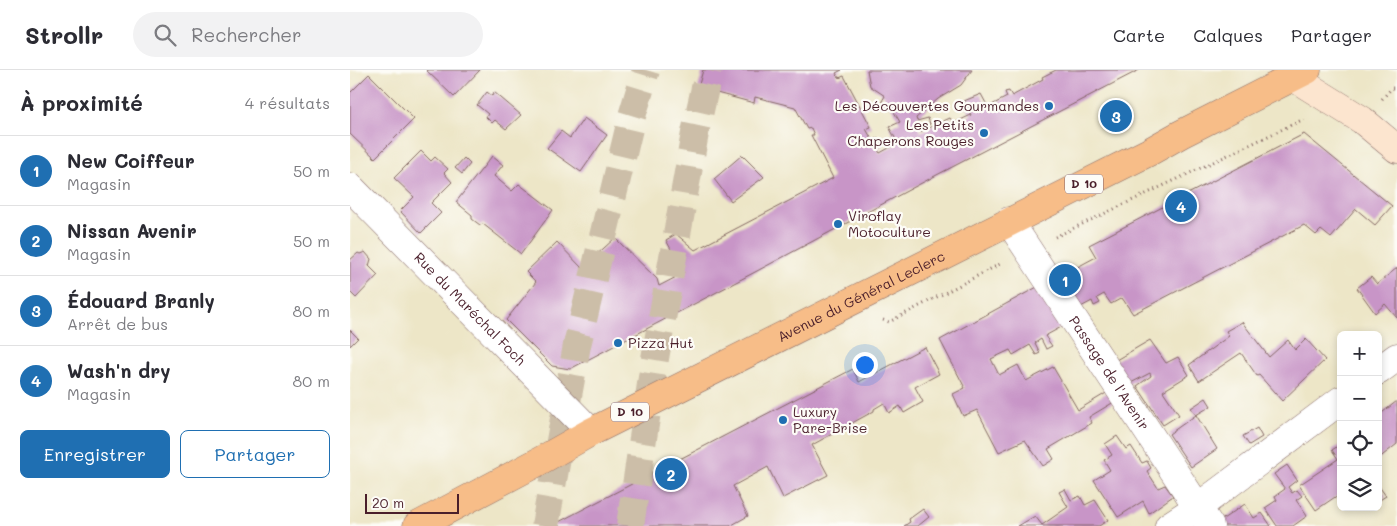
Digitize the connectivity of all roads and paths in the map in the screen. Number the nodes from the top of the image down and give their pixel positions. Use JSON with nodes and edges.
{"nodes":[{"id":1,"x":1293,"y":72,"type":"edge"},
{"id":2,"x":1312,"y":120,"type":"dead end"},
{"id":3,"x":1397,"y":150,"type":"edge"},
{"id":4,"x":350,"y":187,"type":"edge"},
{"id":5,"x":1009,"y":221,"type":"junction"},
{"id":6,"x":1028,"y":250,"type":"junction"},
{"id":7,"x":846,"y":304,"type":"junction"},
{"id":8,"x":1397,"y":357,"type":"edge"},
{"id":9,"x":1382,"y":369,"type":"edge"},
{"id":10,"x":1337,"y":403,"type":"edge"},
{"id":11,"x":591,"y":432,"type":"junction"},
{"id":12,"x":1204,"y":517,"type":"edge"},
{"id":13,"x":420,"y":525,"type":"edge"},
{"id":14,"x":1169,"y":526,"type":"edge"}],
"edges":[{"from":1,"to":3,"type":"main road"},
{"from":1,"to":5,"type":"main road","name":"Avenue du Général Leclerc","number":"D 10"},
{"from":2,"to":6,"type":"path"},
{"from":4,"to":11,"type":"street","name":"Rue du Maréchal Foch"},
{"from":5,"to":6,"type":"street","name":"Passage de l'Avenir"},
{"from":5,"to":7,"type":"main road","name":"Avenue du Général Leclerc","number":"D 10"},
{"from":6,"to":7,"type":"path"},
{"from":6,"to":12,"type":"street","name":"Passage de l'Avenir"},
{"from":7,"to":11,"type":"main road","name":"Avenue du Général Leclerc","number":"D 10"},
{"from":8,"to":9,"type":"street"},
{"from":10,"to":12,"type":"street"},
{"from":11,"to":13,"type":"main road","name":"Avenue du Général Leclerc","number":"D 10"},
{"from":12,"to":14,"type":"street"}]}
